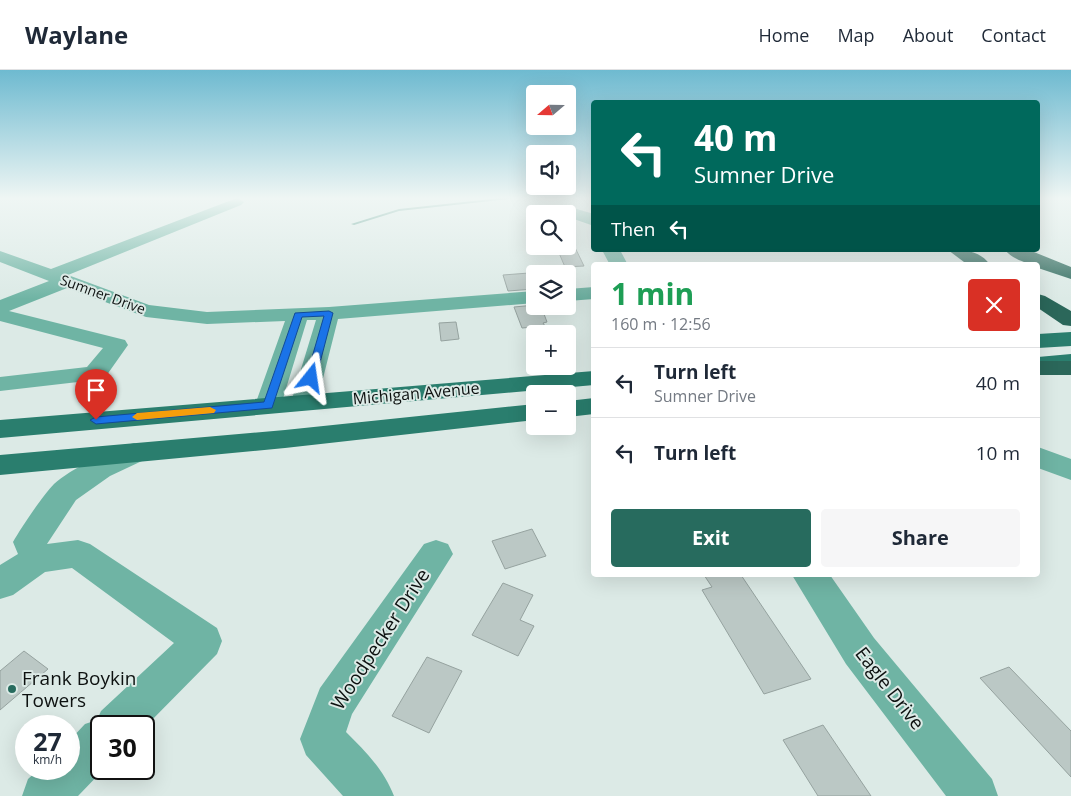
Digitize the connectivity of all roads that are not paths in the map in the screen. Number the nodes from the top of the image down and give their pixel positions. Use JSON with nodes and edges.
{"nodes":[{"id":1,"x":167,"y":232,"type":"edge"},
{"id":2,"x":960,"y":252,"type":"edge"},
{"id":3,"x":1018,"y":252,"type":"edge"},
{"id":4,"x":0,"y":256,"type":"edge"},
{"id":5,"x":976,"y":262,"type":"edge"},
{"id":6,"x":1040,"y":262,"type":"edge"},
{"id":7,"x":1040,"y":262,"type":"edge"},
{"id":8,"x":1071,"y":273,"type":"edge"},
{"id":9,"x":60,"y":278,"type":"junction"},
{"id":10,"x":591,"y":293,"type":"edge"},
{"id":11,"x":576,"y":294,"type":"edge"},
{"id":12,"x":526,"y":298,"type":"edge"},
{"id":13,"x":1040,"y":301,"type":"edge"},
{"id":14,"x":0,"y":307,"type":"edge"},
{"id":15,"x":329,"y":313,"type":"junction"},
{"id":16,"x":0,"y":315,"type":"edge"},
{"id":17,"x":298,"y":315,"type":"junction"},
{"id":18,"x":1071,"y":320,"type":"edge"},
{"id":19,"x":1071,"y":339,"type":"edge"},
{"id":20,"x":1040,"y":341,"type":"edge"},
{"id":21,"x":1071,"y":361,"type":"edge"},
{"id":22,"x":1040,"y":364,"type":"edge"},
{"id":23,"x":1040,"y":368,"type":"edge"},
{"id":24,"x":1071,"y":368,"type":"edge"},
{"id":25,"x":591,"y":378,"type":"edge"},
{"id":26,"x":0,"y":384,"type":"edge"},
{"id":27,"x":304,"y":402,"type":"junction"},
{"id":28,"x":268,"y":405,"type":"junction"},
{"id":29,"x":591,"y":406,"type":"edge"},
{"id":30,"x":576,"y":408,"type":"edge"},
{"id":31,"x":526,"y":413,"type":"edge"},
{"id":32,"x":0,"y":429,"type":"edge"},
{"id":33,"x":134,"y":453,"type":"junction"},
{"id":34,"x":1040,"y":458,"type":"edge"},
{"id":35,"x":0,"y":465,"type":"edge"},
{"id":36,"x":1071,"y":470,"type":"edge"},
{"id":37,"x":436,"y":554,"type":"dead end"},
{"id":38,"x":37,"y":559,"type":"junction"},
{"id":39,"x":811,"y":577,"type":"edge"},
{"id":40,"x":0,"y":584,"type":"edge"},
{"id":41,"x":127,"y":715,"type":"edge"},
{"id":42,"x":90,"y":751,"type":"edge"},
{"id":43,"x":45,"y":796,"type":"edge"},
{"id":44,"x":371,"y":796,"type":"edge"},
{"id":45,"x":975,"y":796,"type":"edge"}],
"edges":[{"from":1,"to":9,"type":"street"},
{"from":2,"to":5,"type":"highway"},
{"from":3,"to":7,"type":"highway"},
{"from":4,"to":9,"type":"street","name":"Sumner Drive"},
{"from":6,"to":8,"type":"highway"},
{"from":9,"to":14,"type":"street"},
{"from":9,"to":17,"type":"street","name":"Sumner Drive"},
{"from":10,"to":11,"type":"street"},
{"from":12,"to":15,"type":"street","name":"Sumner Drive"},
{"from":13,"to":18,"type":"highway"},
{"from":15,"to":17,"type":"street","name":"Sumner Drive"},
{"from":15,"to":27,"type":"street"},
{"from":16,"to":26,"type":"street"},
{"from":17,"to":28,"type":"street"},
{"from":19,"to":20,"type":"main road"},
{"from":21,"to":22,"type":"main road"},
{"from":23,"to":24,"type":"highway"},
{"from":25,"to":27,"type":"main road","name":"Michigan Avenue"},
{"from":27,"to":28,"type":"main road","name":"Michigan Avenue"},
{"from":28,"to":32,"type":"main road","name":"Michigan Avenue"},
{"from":29,"to":30,"type":"main road"},
{"from":31,"to":33,"type":"main road","name":"Michigan Avenue"},
{"from":33,"to":35,"type":"main road","name":"Michigan Avenue"},
{"from":33,"to":38,"type":"street"},
{"from":34,"to":36,"type":"street"},
{"from":37,"to":44,"type":"street","name":"Woodpecker Drive"},
{"from":38,"to":40,"type":"street"},
{"from":38,"to":41,"type":"street"},
{"from":39,"to":45,"type":"street","name":"Eagle Drive"},
{"from":42,"to":43,"type":"street"}]}
